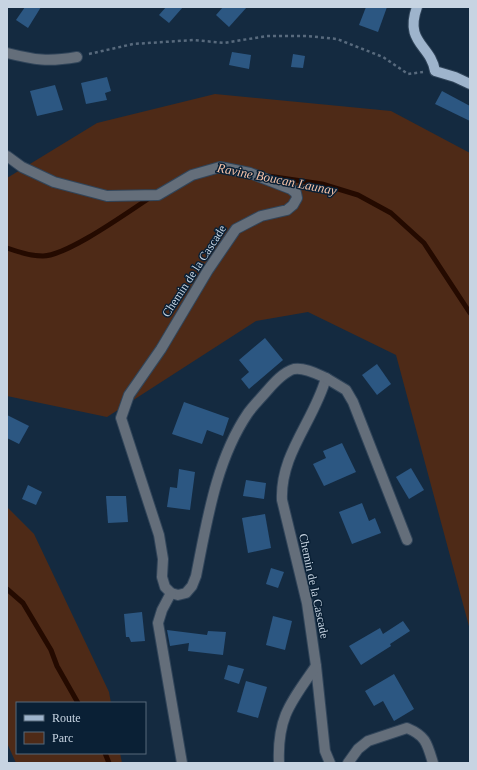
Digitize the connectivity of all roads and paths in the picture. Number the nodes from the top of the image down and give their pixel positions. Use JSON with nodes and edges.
{"nodes":[{"id":1,"x":417,"y":7,"type":"edge"},
{"id":2,"x":7,"y":53,"type":"edge"},
{"id":3,"x":76,"y":57,"type":"joint"},
{"id":4,"x":435,"y":71,"type":"junction"},
{"id":5,"x":470,"y":84,"type":"edge"},
{"id":6,"x":7,"y":156,"type":"edge"},
{"id":7,"x":326,"y":378,"type":"junction"},
{"id":8,"x":407,"y":540,"type":"dead end"},
{"id":9,"x":171,"y":593,"type":"junction"},
{"id":10,"x":316,"y":666,"type":"junction"},
{"id":11,"x":182,"y":763,"type":"edge"},
{"id":12,"x":279,"y":763,"type":"edge"},
{"id":13,"x":330,"y":763,"type":"edge"},
{"id":14,"x":348,"y":763,"type":"edge"},
{"id":15,"x":433,"y":763,"type":"edge"}],
"edges":[{"from":1,"to":4,"type":"main road"},
{"from":2,"to":3,"type":"street"},
{"from":3,"to":4,"type":"path"},
{"from":4,"to":5,"type":"main road"},
{"from":6,"to":9,"type":"street","name":"Chemin de la Cascade"},
{"from":7,"to":8,"type":"street"},
{"from":7,"to":9,"type":"street"},
{"from":7,"to":10,"type":"street","name":"Chemin de la Cascade"},
{"from":9,"to":11,"type":"street"},
{"from":10,"to":12,"type":"street"},
{"from":10,"to":13,"type":"street","name":"Chemin de la Cascade"},
{"from":14,"to":15,"type":"street"}]}
